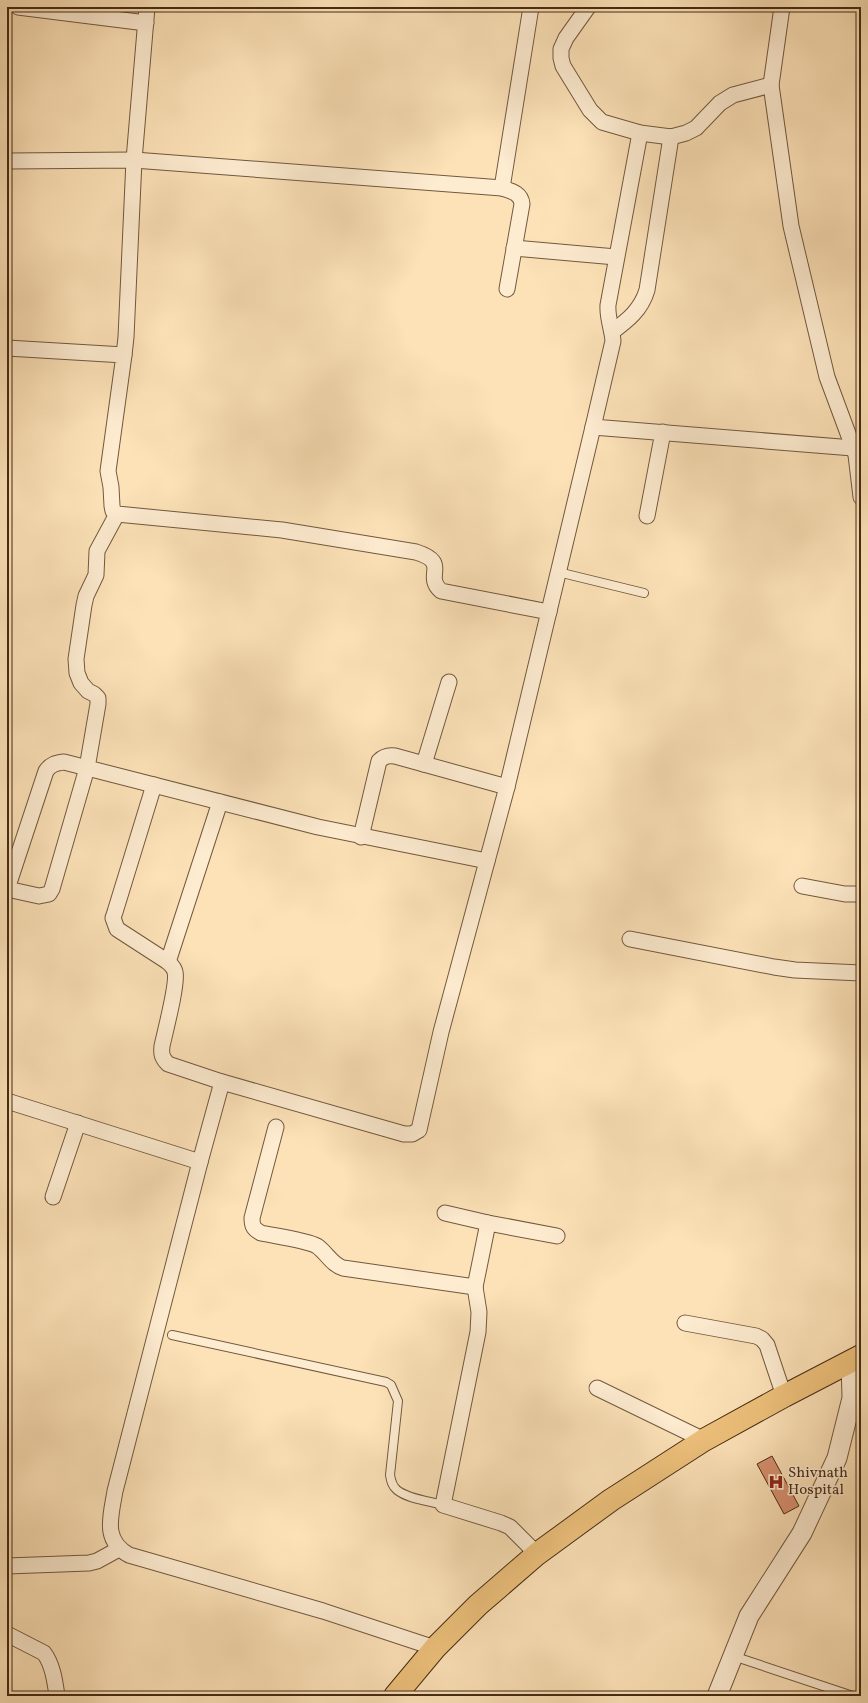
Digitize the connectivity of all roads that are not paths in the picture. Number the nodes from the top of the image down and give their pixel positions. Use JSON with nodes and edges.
{"nodes":[{"id":1,"x":18,"y":7,"type":"edge"},
{"id":2,"x":147,"y":7,"type":"edge"},
{"id":3,"x":531,"y":7,"type":"edge"},
{"id":4,"x":588,"y":7,"type":"edge"},
{"id":5,"x":782,"y":7,"type":"edge"},
{"id":6,"x":146,"y":23,"type":"junction"},
{"id":7,"x":770,"y":85,"type":"junction"},
{"id":8,"x":640,"y":133,"type":"junction"},
{"id":9,"x":671,"y":137,"type":"junction"},
{"id":10,"x":134,"y":160,"type":"junction"},
{"id":11,"x":7,"y":161,"type":"edge"},
{"id":12,"x":502,"y":188,"type":"junction"},
{"id":13,"x":514,"y":248,"type":"junction"},
{"id":14,"x":616,"y":257,"type":"junction"},
{"id":15,"x":507,"y":289,"type":"dead end"},
{"id":16,"x":612,"y":332,"type":"junction"},
{"id":17,"x":7,"y":348,"type":"edge"},
{"id":18,"x":124,"y":354,"type":"junction"},
{"id":19,"x":593,"y":427,"type":"junction"},
{"id":20,"x":663,"y":432,"type":"junction"},
{"id":21,"x":853,"y":448,"type":"junction"},
{"id":22,"x":861,"y":497,"type":"edge"},
{"id":23,"x":117,"y":514,"type":"junction"},
{"id":24,"x":647,"y":516,"type":"dead end"},
{"id":25,"x":558,"y":572,"type":"junction"},
{"id":26,"x":644,"y":593,"type":"dead end"},
{"id":27,"x":549,"y":612,"type":"junction"},
{"id":28,"x":449,"y":682,"type":"dead end"},
{"id":29,"x":424,"y":764,"type":"junction"},
{"id":30,"x":86,"y":768,"type":"junction"},
{"id":31,"x":154,"y":785,"type":"junction"},
{"id":32,"x":507,"y":787,"type":"junction"},
{"id":33,"x":220,"y":802,"type":"junction"},
{"id":34,"x":361,"y":837,"type":"junction"},
{"id":35,"x":487,"y":861,"type":"junction"},
{"id":36,"x":802,"y":886,"type":"dead end"},
{"id":37,"x":7,"y":889,"type":"edge"},
{"id":38,"x":861,"y":894,"type":"edge"},
{"id":39,"x":630,"y":939,"type":"dead end"},
{"id":40,"x":168,"y":962,"type":"junction"},
{"id":41,"x":861,"y":973,"type":"edge"},
{"id":42,"x":222,"y":1082,"type":"junction"},
{"id":43,"x":7,"y":1101,"type":"edge"},
{"id":44,"x":78,"y":1123,"type":"junction"},
{"id":45,"x":276,"y":1127,"type":"dead end"},
{"id":46,"x":200,"y":1162,"type":"junction"},
{"id":47,"x":54,"y":1197,"type":"dead end"},
{"id":48,"x":445,"y":1213,"type":"dead end"},
{"id":49,"x":488,"y":1223,"type":"junction"},
{"id":50,"x":557,"y":1236,"type":"dead end"},
{"id":51,"x":475,"y":1287,"type":"junction"},
{"id":52,"x":685,"y":1323,"type":"dead end"},
{"id":53,"x":172,"y":1335,"type":"dead end"},
{"id":54,"x":856,"y":1359,"type":"edge"},
{"id":55,"x":597,"y":1388,"type":"dead end"},
{"id":56,"x":784,"y":1396,"type":"junction"},
{"id":57,"x":704,"y":1440,"type":"junction"},
{"id":58,"x":443,"y":1505,"type":"junction"},
{"id":59,"x":119,"y":1549,"type":"junction"},
{"id":60,"x":537,"y":1554,"type":"junction"},
{"id":61,"x":7,"y":1566,"type":"edge"},
{"id":62,"x":7,"y":1634,"type":"edge"},
{"id":63,"x":436,"y":1648,"type":"junction"},
{"id":64,"x":733,"y":1656,"type":"junction"},
{"id":65,"x":57,"y":1696,"type":"edge"},
{"id":66,"x":395,"y":1696,"type":"edge"},
{"id":67,"x":717,"y":1696,"type":"edge"},
{"id":68,"x":853,"y":1696,"type":"edge"}],
"edges":[{"from":1,"to":6,"type":"street"},
{"from":2,"to":6,"type":"street"},
{"from":3,"to":12,"type":"street"},
{"from":4,"to":8,"type":"street"},
{"from":5,"to":7,"type":"street"},
{"from":6,"to":10,"type":"street"},
{"from":7,"to":9,"type":"street"},
{"from":7,"to":21,"type":"street"},
{"from":8,"to":9,"type":"street"},
{"from":8,"to":14,"type":"street"},
{"from":9,"to":16,"type":"street"},
{"from":10,"to":11,"type":"street"},
{"from":10,"to":12,"type":"street"},
{"from":10,"to":18,"type":"street"},
{"from":12,"to":13,"type":"street"},
{"from":13,"to":14,"type":"street"},
{"from":13,"to":15,"type":"street"},
{"from":14,"to":16,"type":"street"},
{"from":16,"to":19,"type":"street"},
{"from":17,"to":18,"type":"street"},
{"from":18,"to":23,"type":"street"},
{"from":19,"to":20,"type":"street"},
{"from":19,"to":25,"type":"street"},
{"from":20,"to":21,"type":"street"},
{"from":20,"to":24,"type":"street"},
{"from":21,"to":22,"type":"street"},
{"from":23,"to":27,"type":"street"},
{"from":23,"to":30,"type":"street"},
{"from":25,"to":26,"type":"lane"},
{"from":25,"to":27,"type":"street"},
{"from":27,"to":32,"type":"street"},
{"from":28,"to":29,"type":"street"},
{"from":29,"to":32,"type":"street"},
{"from":29,"to":34,"type":"street"},
{"from":30,"to":31,"type":"street"},
{"from":30,"to":37,"type":"street"},
{"from":30,"to":37,"type":"street"},
{"from":31,"to":33,"type":"street"},
{"from":31,"to":40,"type":"street"},
{"from":32,"to":35,"type":"street"},
{"from":33,"to":34,"type":"street"},
{"from":33,"to":40,"type":"street"},
{"from":34,"to":35,"type":"street"},
{"from":35,"to":42,"type":"street"},
{"from":36,"to":38,"type":"street"},
{"from":39,"to":41,"type":"street"},
{"from":40,"to":42,"type":"street"},
{"from":42,"to":46,"type":"street"},
{"from":43,"to":44,"type":"street"},
{"from":44,"to":46,"type":"street"},
{"from":44,"to":47,"type":"street"},
{"from":45,"to":51,"type":"street"},
{"from":46,"to":59,"type":"street"},
{"from":48,"to":49,"type":"street"},
{"from":49,"to":50,"type":"street"},
{"from":49,"to":51,"type":"street"},
{"from":51,"to":58,"type":"street"},
{"from":52,"to":56,"type":"street"},
{"from":53,"to":58,"type":"lane"},
{"from":54,"to":56,"type":"highway"},
{"from":54,"to":64,"type":"street"},
{"from":55,"to":57,"type":"street"},
{"from":56,"to":57,"type":"highway"},
{"from":57,"to":60,"type":"highway"},
{"from":58,"to":60,"type":"street"},
{"from":59,"to":61,"type":"street"},
{"from":59,"to":63,"type":"street"},
{"from":60,"to":63,"type":"highway"},
{"from":62,"to":65,"type":"street"},
{"from":63,"to":66,"type":"highway"},
{"from":64,"to":67,"type":"street"},
{"from":64,"to":68,"type":"lane"}]}
